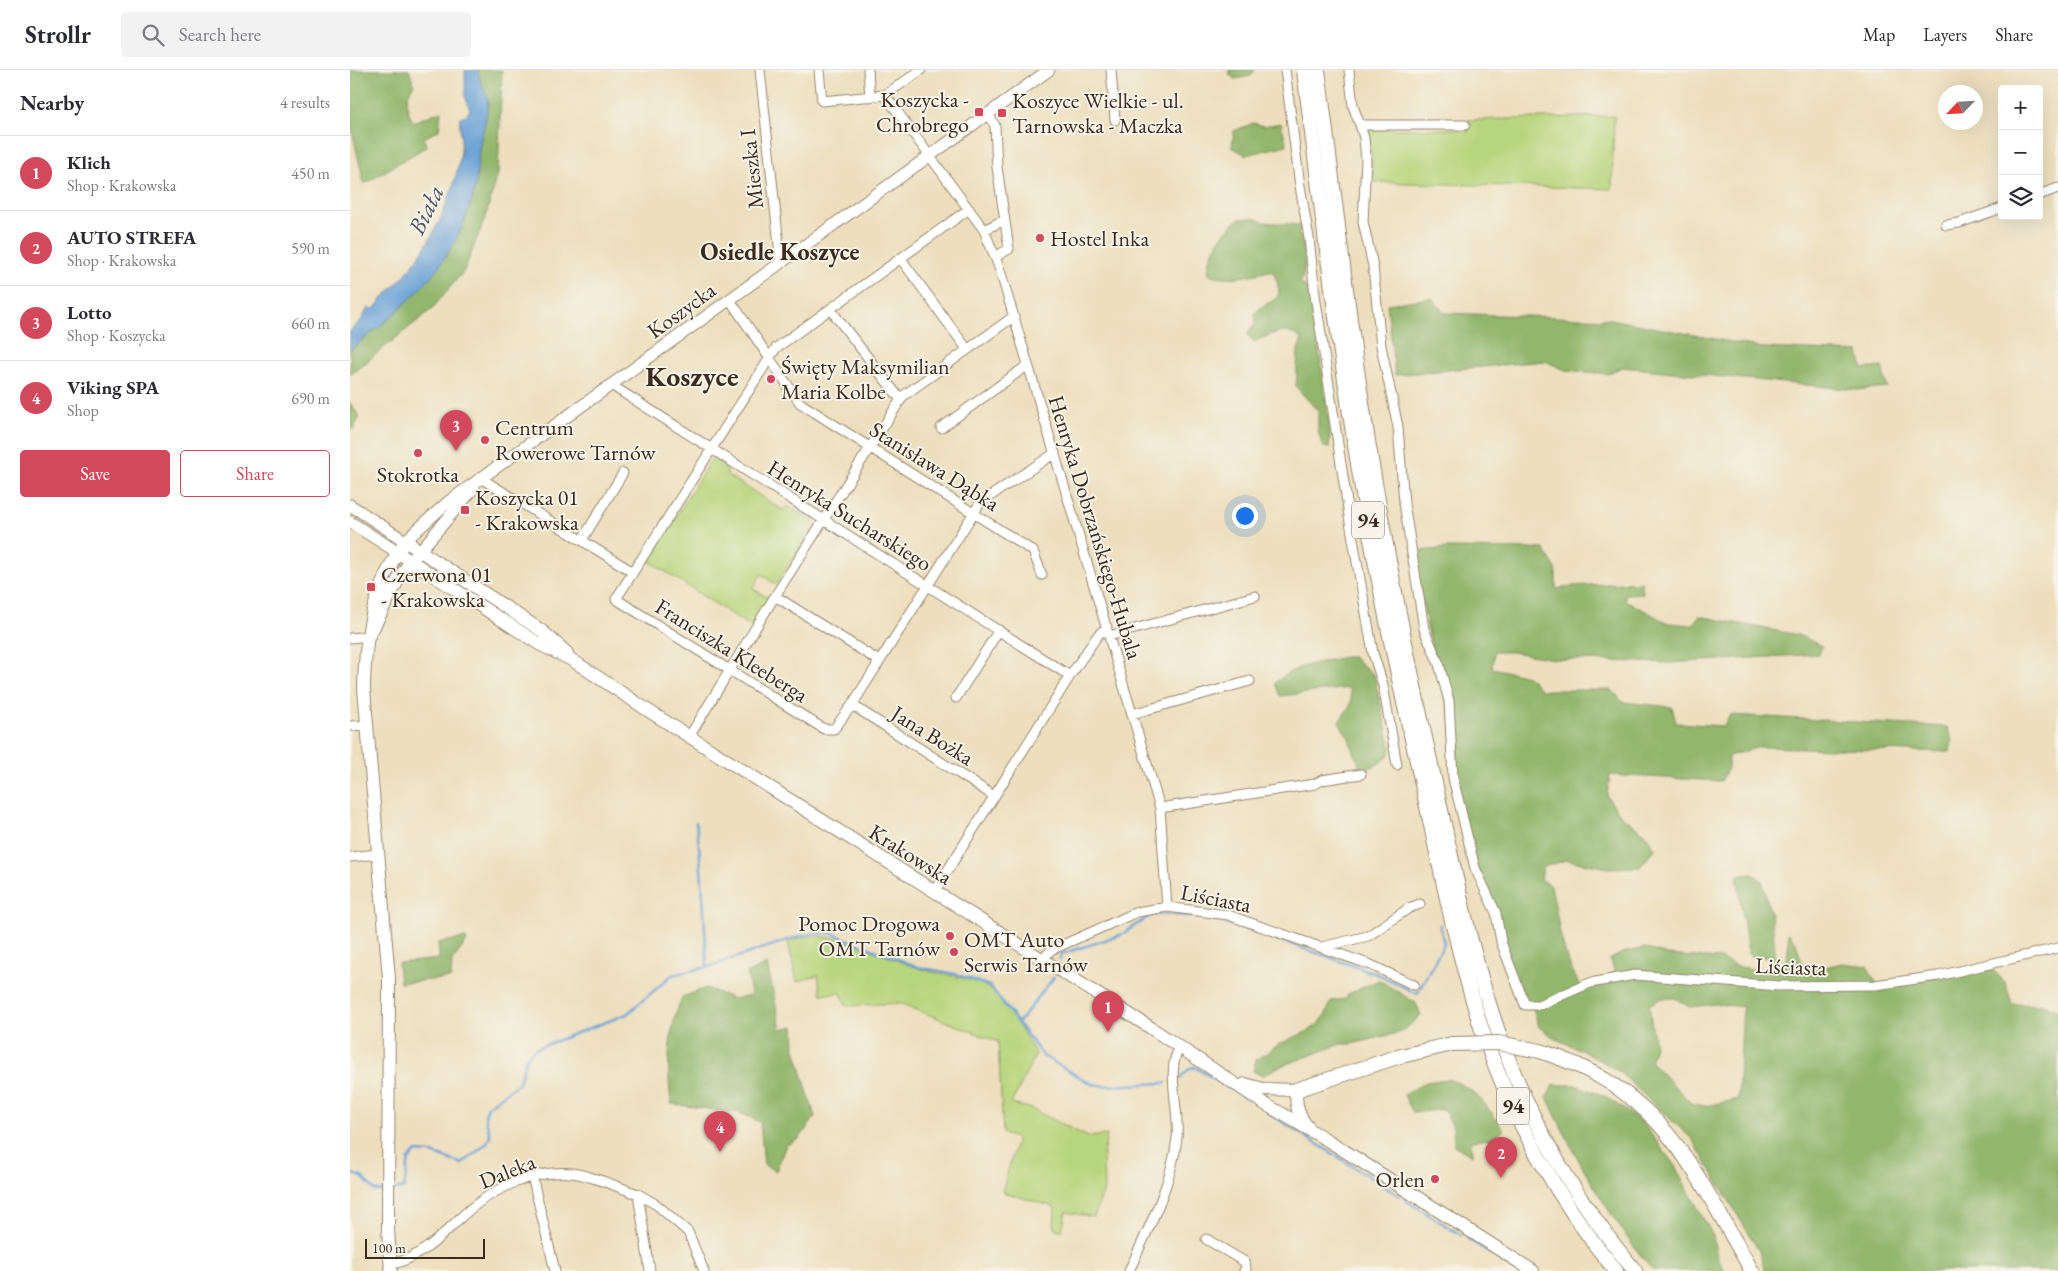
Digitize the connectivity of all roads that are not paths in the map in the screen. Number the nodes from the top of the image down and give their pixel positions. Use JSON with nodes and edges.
{"nodes":[{"id":1,"x":760,"y":70,"type":"edge"},
{"id":2,"x":819,"y":70,"type":"edge"},
{"id":3,"x":868,"y":70,"type":"edge"},
{"id":4,"x":921,"y":70,"type":"edge"},
{"id":5,"x":1049,"y":70,"type":"edge"},
{"id":6,"x":1111,"y":70,"type":"edge"},
{"id":7,"x":1285,"y":70,"type":"edge"},
{"id":8,"x":1304,"y":70,"type":"edge"},
{"id":9,"x":1318,"y":70,"type":"edge"},
{"id":10,"x":1348,"y":70,"type":"edge"},
{"id":11,"x":885,"y":95,"type":"junction"},
{"id":12,"x":870,"y":97,"type":"junction"},
{"id":13,"x":988,"y":113,"type":"junction"},
{"id":14,"x":1115,"y":120,"type":"dead end"},
{"id":15,"x":1360,"y":125,"type":"junction"},
{"id":16,"x":1465,"y":125,"type":"dead end"},
{"id":17,"x":930,"y":156,"type":"junction"},
{"id":18,"x":2058,"y":188,"type":"edge"},
{"id":19,"x":2043,"y":194,"type":"edge"},
{"id":20,"x":969,"y":209,"type":"junction"},
{"id":21,"x":1998,"y":209,"type":"edge"},
{"id":22,"x":1004,"y":220,"type":"junction"},
{"id":23,"x":1946,"y":225,"type":"dead end"},
{"id":24,"x":984,"y":230,"type":"junction"},
{"id":25,"x":995,"y":257,"type":"junction"},
{"id":26,"x":901,"y":259,"type":"junction"},
{"id":27,"x":781,"y":263,"type":"junction"},
{"id":28,"x":730,"y":300,"type":"junction"},
{"id":29,"x":830,"y":309,"type":"junction"},
{"id":30,"x":1014,"y":317,"type":"junction"},
{"id":31,"x":967,"y":349,"type":"junction"},
{"id":32,"x":769,"y":356,"type":"junction"},
{"id":33,"x":1028,"y":365,"type":"junction"},
{"id":34,"x":612,"y":385,"type":"junction"},
{"id":35,"x":901,"y":400,"type":"junction"},
{"id":36,"x":941,"y":428,"type":"dead end"},
{"id":37,"x":869,"y":447,"type":"junction"},
{"id":38,"x":711,"y":449,"type":"junction"},
{"id":39,"x":1055,"y":453,"type":"junction"},
{"id":40,"x":624,"y":473,"type":"dead end"},
{"id":41,"x":482,"y":479,"type":"junction"},
{"id":42,"x":350,"y":505,"type":"edge"},
{"id":43,"x":973,"y":512,"type":"junction"},
{"id":44,"x":824,"y":521,"type":"junction"},
{"id":45,"x":350,"y":522,"type":"edge"},
{"id":46,"x":582,"y":540,"type":"junction"},
{"id":47,"x":401,"y":546,"type":"junction"},
{"id":48,"x":420,"y":550,"type":"junction"},
{"id":49,"x":411,"y":561,"type":"junction"},
{"id":50,"x":633,"y":572,"type":"junction"},
{"id":51,"x":1042,"y":575,"type":"dead end"},
{"id":52,"x":927,"y":586,"type":"junction"},
{"id":53,"x":775,"y":596,"type":"junction"},
{"id":54,"x":1255,"y":596,"type":"dead end"},
{"id":55,"x":999,"y":630,"type":"junction"},
{"id":56,"x":1108,"y":632,"type":"junction"},
{"id":57,"x":370,"y":635,"type":"junction"},
{"id":58,"x":350,"y":638,"type":"edge"},
{"id":59,"x":572,"y":660,"type":"junction"},
{"id":60,"x":879,"y":661,"type":"junction"},
{"id":61,"x":729,"y":671,"type":"junction"},
{"id":62,"x":1070,"y":676,"type":"junction"},
{"id":63,"x":1250,"y":681,"type":"dead end"},
{"id":64,"x":956,"y":698,"type":"dead end"},
{"id":65,"x":852,"y":705,"type":"junction"},
{"id":66,"x":1132,"y":714,"type":"junction"},
{"id":67,"x":367,"y":725,"type":"junction"},
{"id":68,"x":350,"y":726,"type":"edge"},
{"id":69,"x":690,"y":737,"type":"junction"},
{"id":70,"x":1397,"y":765,"type":"dead end"},
{"id":71,"x":1361,"y":774,"type":"dead end"},
{"id":72,"x":994,"y":796,"type":"junction"},
{"id":73,"x":1160,"y":808,"type":"junction"},
{"id":74,"x":378,"y":854,"type":"junction"},
{"id":75,"x":350,"y":857,"type":"edge"},
{"id":76,"x":934,"y":892,"type":"junction"},
{"id":77,"x":1420,"y":904,"type":"dead end"},
{"id":78,"x":1167,"y":907,"type":"junction"},
{"id":79,"x":1321,"y":947,"type":"junction"},
{"id":80,"x":2058,"y":948,"type":"edge"},
{"id":81,"x":1042,"y":960,"type":"junction"},
{"id":82,"x":1414,"y":985,"type":"dead end"},
{"id":83,"x":1180,"y":1047,"type":"junction"},
{"id":84,"x":1230,"y":1079,"type":"junction"},
{"id":85,"x":1296,"y":1090,"type":"junction"},
{"id":86,"x":1253,"y":1094,"type":"junction"},
{"id":87,"x":1297,"y":1123,"type":"junction"},
{"id":88,"x":1309,"y":1129,"type":"junction"},
{"id":89,"x":532,"y":1176,"type":"junction"},
{"id":90,"x":638,"y":1194,"type":"junction"},
{"id":91,"x":1589,"y":1237,"type":"junction"},
{"id":92,"x":1206,"y":1239,"type":"dead end"},
{"id":93,"x":390,"y":1268,"type":"edge"},
{"id":94,"x":555,"y":1271,"type":"edge"},
{"id":95,"x":650,"y":1271,"type":"edge"},
{"id":96,"x":704,"y":1271,"type":"edge"},
{"id":97,"x":1129,"y":1271,"type":"edge"},
{"id":98,"x":1244,"y":1271,"type":"edge"},
{"id":99,"x":1533,"y":1271,"type":"edge"},
{"id":100,"x":1605,"y":1271,"type":"edge"},
{"id":101,"x":1616,"y":1271,"type":"edge"},
{"id":102,"x":1635,"y":1271,"type":"edge"},
{"id":103,"x":1752,"y":1271,"type":"edge"}],
"edges":[{"from":1,"to":27,"type":"street","name":"Mieszka I"},
{"from":2,"to":12,"type":"street"},
{"from":3,"to":12,"type":"street"},
{"from":4,"to":11,"type":"street"},
{"from":5,"to":13,"type":"street","name":"Koszycka"},
{"from":6,"to":14,"type":"street"},
{"from":7,"to":70,"type":"street"},
{"from":8,"to":91,"type":"main road","number":"94"},
{"from":9,"to":102,"type":"main road","number":"94"},
{"from":10,"to":15,"type":"street"},
{"from":11,"to":12,"type":"street"},
{"from":11,"to":17,"type":"street","name":"Henryka Dobrzańskiego-Hubala"},
{"from":13,"to":17,"type":"street","name":"Koszycka"},
{"from":13,"to":22,"type":"street"},
{"from":15,"to":16,"type":"street"},
{"from":15,"to":80,"type":"street","name":"Liściasta"},
{"from":17,"to":20,"type":"street","name":"Henryka Dobrzańskiego-Hubala"},
{"from":17,"to":27,"type":"street","name":"Koszycka"},
{"from":18,"to":19,"type":"street"},
{"from":20,"to":24,"type":"street","name":"Henryka Dobrzańskiego-Hubala"},
{"from":20,"to":26,"type":"street","name":"Franciszka Kleeberga"},
{"from":21,"to":23,"type":"street"},
{"from":22,"to":24,"type":"street"},
{"from":22,"to":25,"type":"street"},
{"from":24,"to":25,"type":"street","name":"Henryka Dobrzańskiego-Hubala"},
{"from":25,"to":30,"type":"street","name":"Henryka Dobrzańskiego-Hubala"},
{"from":26,"to":29,"type":"street","name":"Franciszka Kleeberga"},
{"from":26,"to":31,"type":"street"},
{"from":27,"to":28,"type":"street","name":"Koszycka"},
{"from":28,"to":32,"type":"street","name":"Stanisława Dąbka"},
{"from":28,"to":34,"type":"street","name":"Koszycka"},
{"from":29,"to":32,"type":"street","name":"Franciszka Kleeberga"},
{"from":29,"to":35,"type":"street"},
{"from":30,"to":31,"type":"street"},
{"from":30,"to":33,"type":"street","name":"Henryka Dobrzańskiego-Hubala"},
{"from":31,"to":35,"type":"street"},
{"from":32,"to":37,"type":"street","name":"Stanisława Dąbka"},
{"from":32,"to":38,"type":"street","name":"Franciszka Kleeberga"},
{"from":33,"to":36,"type":"street"},
{"from":33,"to":39,"type":"street","name":"Henryka Dobrzańskiego-Hubala"},
{"from":34,"to":38,"type":"street","name":"Henryka Sucharskiego"},
{"from":34,"to":41,"type":"street","name":"Koszycka"},
{"from":35,"to":37,"type":"street"},
{"from":37,"to":43,"type":"street","name":"Stanisława Dąbka"},
{"from":37,"to":44,"type":"street"},
{"from":38,"to":44,"type":"street","name":"Henryka Sucharskiego"},
{"from":38,"to":50,"type":"street","name":"Franciszka Kleeberga"},
{"from":39,"to":43,"type":"street","name":"Franciszka Kleeberga"},
{"from":39,"to":56,"type":"street","name":"Henryka Dobrzańskiego-Hubala"},
{"from":40,"to":46,"type":"street"},
{"from":41,"to":46,"type":"street"},
{"from":41,"to":47,"type":"street","name":"Koszycka"},
{"from":41,"to":48,"type":"street","name":"Koszycka"},
{"from":42,"to":47,"type":"street","name":"Krakowska"},
{"from":43,"to":51,"type":"street","name":"Stanisława Dąbka"},
{"from":43,"to":52,"type":"street","name":"Franciszka Kleeberga"},
{"from":44,"to":52,"type":"street","name":"Henryka Sucharskiego"},
{"from":44,"to":53,"type":"street"},
{"from":45,"to":47,"type":"street","name":"Krakowska"},
{"from":46,"to":50,"type":"street"},
{"from":47,"to":48,"type":"main road","name":"Krakowska"},
{"from":47,"to":49,"type":"street","name":"Krakowska"},
{"from":47,"to":57,"type":"main road"},
{"from":48,"to":49,"type":"street"},
{"from":48,"to":59,"type":"main road","name":"Krakowska"},
{"from":49,"to":57,"type":"main road"},
{"from":49,"to":59,"type":"main road","name":"Krakowska"},
{"from":50,"to":61,"type":"street","name":"Franciszka Kleeberga"},
{"from":52,"to":55,"type":"street","name":"Henryka Sucharskiego"},
{"from":52,"to":60,"type":"street","name":"Franciszka Kleeberga"},
{"from":53,"to":60,"type":"street"},
{"from":53,"to":61,"type":"street"},
{"from":54,"to":56,"type":"street"},
{"from":55,"to":62,"type":"street","name":"Henryka Sucharskiego"},
{"from":55,"to":64,"type":"street"},
{"from":56,"to":62,"type":"street"},
{"from":56,"to":66,"type":"street","name":"Henryka Dobrzańskiego-Hubala"},
{"from":57,"to":58,"type":"street"},
{"from":57,"to":67,"type":"main road"},
{"from":59,"to":69,"type":"main road","name":"Krakowska"},
{"from":60,"to":65,"type":"street","name":"Franciszka Kleeberga"},
{"from":61,"to":65,"type":"street","name":"Franciszka Kleeberga"},
{"from":61,"to":69,"type":"street"},
{"from":62,"to":72,"type":"street"},
{"from":63,"to":66,"type":"street"},
{"from":65,"to":72,"type":"street","name":"Jana Bożka"},
{"from":66,"to":73,"type":"street","name":"Henryka Dobrzańskiego-Hubala"},
{"from":67,"to":68,"type":"street"},
{"from":67,"to":74,"type":"main road"},
{"from":69,"to":76,"type":"main road","name":"Krakowska"},
{"from":71,"to":73,"type":"street"},
{"from":72,"to":76,"type":"street"},
{"from":73,"to":78,"type":"street","name":"Henryka Dobrzańskiego-Hubala"},
{"from":74,"to":75,"type":"street"},
{"from":74,"to":93,"type":"main road"},
{"from":76,"to":81,"type":"main road","name":"Krakowska"},
{"from":77,"to":79,"type":"street"},
{"from":78,"to":79,"type":"street","name":"Liściasta"},
{"from":78,"to":81,"type":"street","name":"Liściasta"},
{"from":79,"to":82,"type":"street","name":"Liściasta"},
{"from":81,"to":83,"type":"main road","name":"Krakowska"},
{"from":83,"to":84,"type":"main road","name":"Krakowska"},
{"from":83,"to":97,"type":"street"},
{"from":84,"to":85,"type":"main road","name":"Krakowska"},
{"from":84,"to":86,"type":"main road","name":"Krakowska"},
{"from":85,"to":86,"type":"main road","name":"Krakowska"},
{"from":85,"to":87,"type":"main road"},
{"from":85,"to":88,"type":"main road","name":"Krakowska"},
{"from":85,"to":103,"type":"main road","bridge":true},
{"from":86,"to":87,"type":"main road","name":"Krakowska"},
{"from":87,"to":88,"type":"main road","name":"Krakowska"},
{"from":88,"to":99,"type":"main road","name":"Krakowska"},
{"from":89,"to":90,"type":"street","name":"Daleka"},
{"from":89,"to":93,"type":"street","name":"Daleka"},
{"from":89,"to":94,"type":"street"},
{"from":90,"to":95,"type":"street"},
{"from":90,"to":96,"type":"street","name":"Daleka"},
{"from":91,"to":100,"type":"main road"},
{"from":91,"to":101,"type":"main road","number":"94"},
{"from":92,"to":98,"type":"street"}]}
